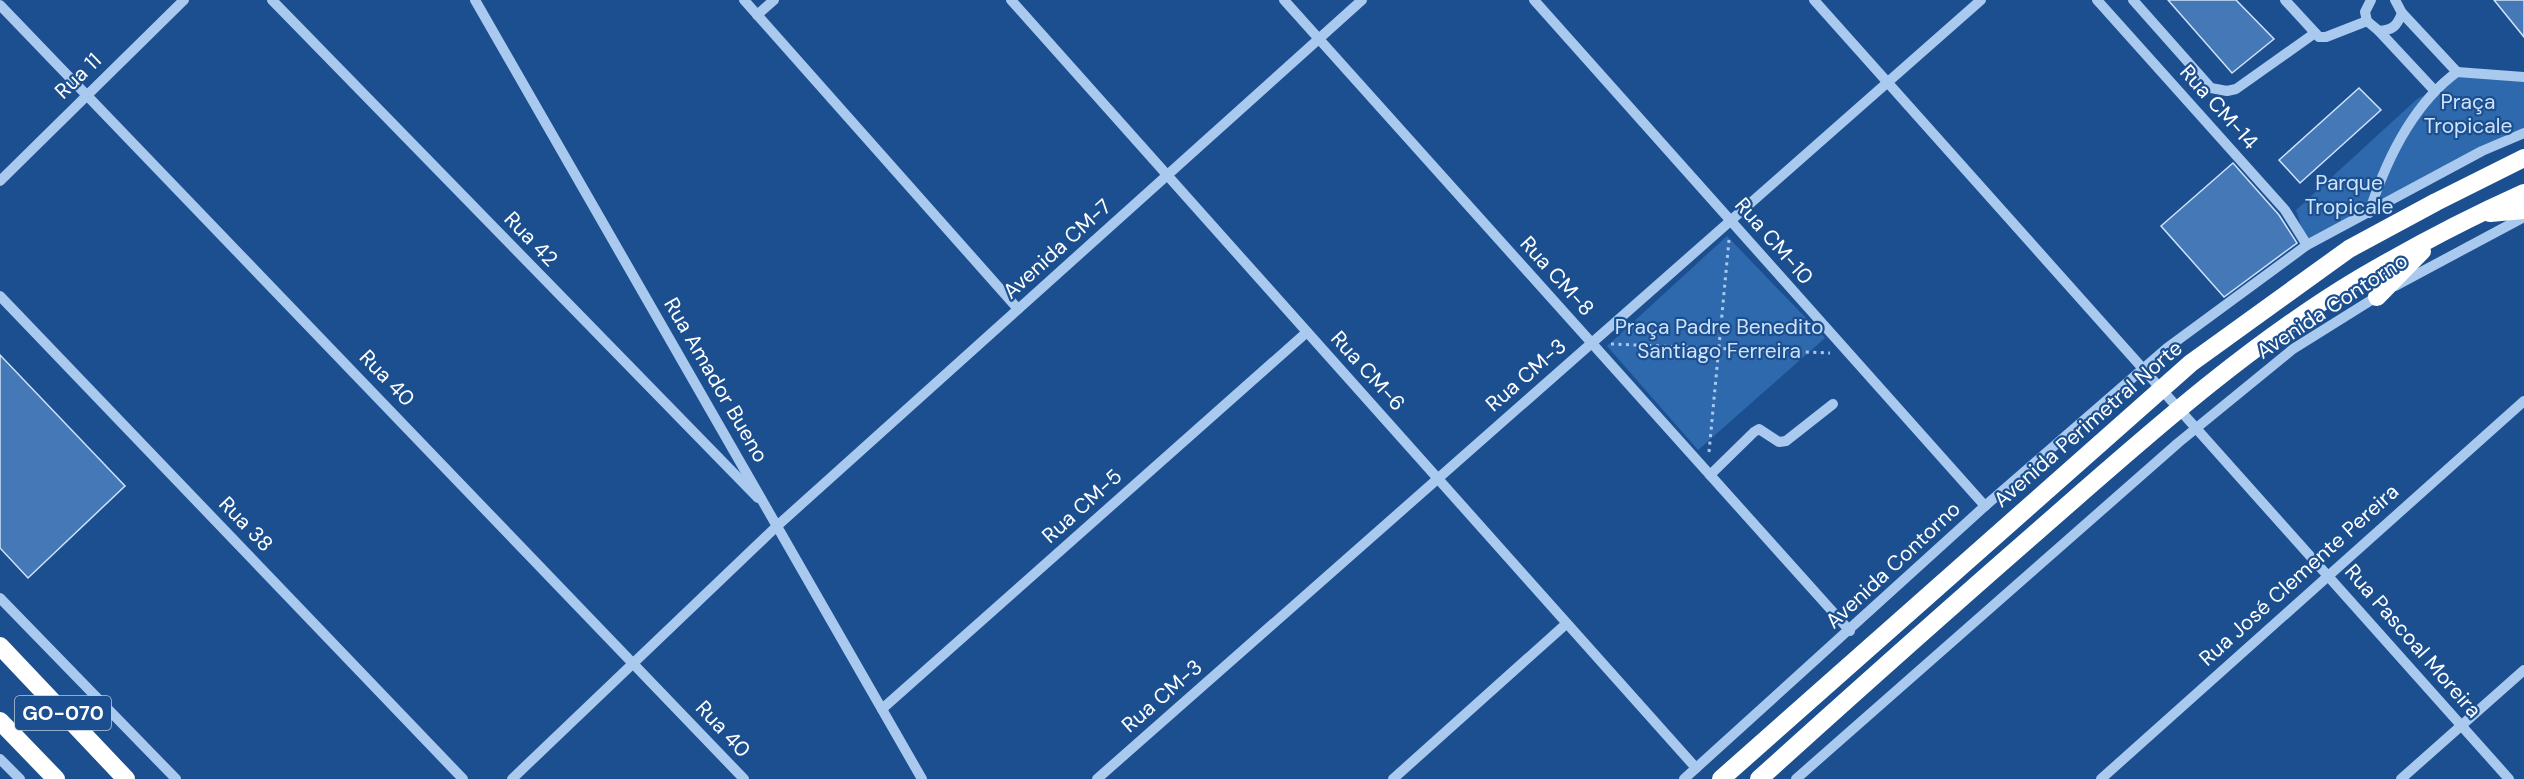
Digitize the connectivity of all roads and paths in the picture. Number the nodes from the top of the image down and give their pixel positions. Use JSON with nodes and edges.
{"nodes":[{"id":1,"x":184,"y":0,"type":"edge"},
{"id":2,"x":272,"y":0,"type":"edge"},
{"id":3,"x":475,"y":0,"type":"edge"},
{"id":4,"x":744,"y":0,"type":"edge"},
{"id":5,"x":774,"y":0,"type":"edge"},
{"id":6,"x":1011,"y":0,"type":"edge"},
{"id":7,"x":1284,"y":0,"type":"edge"},
{"id":8,"x":1362,"y":0,"type":"edge"},
{"id":9,"x":1534,"y":0,"type":"edge"},
{"id":10,"x":1814,"y":0,"type":"edge"},
{"id":11,"x":1981,"y":0,"type":"edge"},
{"id":12,"x":2097,"y":0,"type":"edge"},
{"id":13,"x":2133,"y":0,"type":"edge"},
{"id":14,"x":2285,"y":0,"type":"edge"},
{"id":15,"x":2371,"y":0,"type":"edge"},
{"id":16,"x":2396,"y":0,"type":"edge"},
{"id":17,"x":0,"y":5,"type":"edge"},
{"id":18,"x":2402,"y":13,"type":"junction"},
{"id":19,"x":757,"y":15,"type":"junction"},
{"id":20,"x":2367,"y":21,"type":"junction"},
{"id":21,"x":2379,"y":31,"type":"junction"},
{"id":22,"x":2315,"y":33,"type":"junction"},
{"id":23,"x":1319,"y":39,"type":"junction"},
{"id":24,"x":2457,"y":72,"type":"junction"},
{"id":25,"x":2524,"y":77,"type":"edge"},
{"id":26,"x":1888,"y":82,"type":"junction"},
{"id":27,"x":2434,"y":90,"type":"junction"},
{"id":28,"x":86,"y":94,"type":"junction"},
{"id":29,"x":2524,"y":133,"type":"edge"},
{"id":30,"x":2524,"y":158,"type":"edge"},
{"id":31,"x":1167,"y":175,"type":"junction"},
{"id":32,"x":0,"y":181,"type":"edge"},
{"id":33,"x":2524,"y":193,"type":"edge"},
{"id":34,"x":2524,"y":210,"type":"edge"},
{"id":35,"x":2368,"y":213,"type":"junction"},
{"id":36,"x":2479,"y":213,"type":"junction"},
{"id":37,"x":2524,"y":217,"type":"edge"},
{"id":38,"x":1731,"y":220,"type":"junction"},
{"id":39,"x":2435,"y":237,"type":"junction"},
{"id":40,"x":2307,"y":245,"type":"junction"},
{"id":41,"x":0,"y":296,"type":"edge"},
{"id":42,"x":2377,"y":297,"type":"junction"},
{"id":43,"x":1018,"y":309,"type":"junction"},
{"id":44,"x":1307,"y":332,"type":"junction"},
{"id":45,"x":1592,"y":343,"type":"junction"},
{"id":46,"x":1719,"y":348,"type":"junction"},
{"id":47,"x":1847,"y":353,"type":"junction"},
{"id":48,"x":2143,"y":368,"type":"junction"},
{"id":49,"x":2162,"y":387,"type":"junction"},
{"id":50,"x":2524,"y":401,"type":"edge"},
{"id":51,"x":1833,"y":404,"type":"dead end"},
{"id":52,"x":2180,"y":408,"type":"junction"},
{"id":53,"x":2196,"y":428,"type":"junction"},
{"id":54,"x":1709,"y":474,"type":"junction"},
{"id":55,"x":1438,"y":479,"type":"junction"},
{"id":56,"x":763,"y":502,"type":"junction"},
{"id":57,"x":1985,"y":506,"type":"junction"},
{"id":58,"x":777,"y":526,"type":"junction"},
{"id":59,"x":2328,"y":574,"type":"junction"},
{"id":60,"x":0,"y":598,"type":"edge"},
{"id":61,"x":1566,"y":624,"type":"junction"},
{"id":62,"x":1850,"y":631,"type":"junction"},
{"id":63,"x":0,"y":646,"type":"edge"},
{"id":64,"x":634,"y":663,"type":"junction"},
{"id":65,"x":2524,"y":670,"type":"edge"},
{"id":66,"x":882,"y":709,"type":"junction"},
{"id":67,"x":0,"y":721,"type":"edge"},
{"id":68,"x":2461,"y":725,"type":"junction"},
{"id":69,"x":0,"y":759,"type":"edge"},
{"id":70,"x":1696,"y":768,"type":"junction"},
{"id":71,"x":20,"y":779,"type":"edge"},
{"id":72,"x":56,"y":779,"type":"edge"},
{"id":73,"x":126,"y":779,"type":"edge"},
{"id":74,"x":176,"y":779,"type":"edge"},
{"id":75,"x":463,"y":779,"type":"edge"},
{"id":76,"x":512,"y":779,"type":"edge"},
{"id":77,"x":744,"y":779,"type":"edge"},
{"id":78,"x":922,"y":779,"type":"edge"},
{"id":79,"x":1097,"y":779,"type":"edge"},
{"id":80,"x":1393,"y":779,"type":"edge"},
{"id":81,"x":1684,"y":779,"type":"edge"},
{"id":82,"x":1721,"y":779,"type":"edge"},
{"id":83,"x":1760,"y":779,"type":"edge"},
{"id":84,"x":1796,"y":779,"type":"edge"},
{"id":85,"x":2101,"y":779,"type":"edge"},
{"id":86,"x":2401,"y":779,"type":"edge"},
{"id":87,"x":2509,"y":779,"type":"edge"}],
"edges":[{"from":1,"to":28,"type":"street","name":"Rua 11"},
{"from":2,"to":56,"type":"street","name":"Rua 42"},
{"from":3,"to":56,"type":"street","name":"Rua Amador Bueno"},
{"from":4,"to":19,"type":"street"},
{"from":5,"to":19,"type":"street"},
{"from":6,"to":31,"type":"street","name":"Rua CM-6"},
{"from":7,"to":23,"type":"street","name":"Rua CM-8"},
{"from":8,"to":23,"type":"street","name":"Avenida CM-7"},
{"from":9,"to":38,"type":"street","name":"Rua CM-10"},
{"from":10,"to":26,"type":"street","name":"Rua Pascoal Moreira"},
{"from":11,"to":26,"type":"street","name":"Rua CM-3"},
{"from":12,"to":40,"type":"street","name":"Rua CM-14"},
{"from":13,"to":22,"type":"street"},
{"from":14,"to":22,"type":"street"},
{"from":15,"to":20,"type":"street"},
{"from":16,"to":18,"type":"street"},
{"from":17,"to":28,"type":"street","name":"Rua 40"},
{"from":18,"to":21,"type":"street"},
{"from":18,"to":24,"type":"street"},
{"from":19,"to":43,"type":"street"},
{"from":20,"to":21,"type":"street"},
{"from":20,"to":22,"type":"street"},
{"from":21,"to":27,"type":"street"},
{"from":23,"to":31,"type":"street","name":"Avenida CM-7"},
{"from":23,"to":45,"type":"street","name":"Rua CM-8"},
{"from":24,"to":25,"type":"street"},
{"from":24,"to":27,"type":"street"},
{"from":26,"to":38,"type":"street","name":"Rua CM-3"},
{"from":26,"to":48,"type":"street","name":"Rua Pascoal Moreira"},
{"from":27,"to":35,"type":"street"},
{"from":28,"to":32,"type":"street","name":"Rua 11"},
{"from":28,"to":64,"type":"street","name":"Rua 40"},
{"from":29,"to":35,"type":"street","name":"Avenida Contorno"},
{"from":30,"to":49,"type":"highway","name":"Avenida Perimetral Norte"},
{"from":31,"to":43,"type":"street","name":"Avenida CM-7"},
{"from":31,"to":44,"type":"street","name":"Rua CM-6"},
{"from":33,"to":36,"type":"highway"},
{"from":34,"to":36,"type":"highway"},
{"from":35,"to":40,"type":"street","name":"Avenida Contorno"},
{"from":36,"to":39,"type":"highway"},
{"from":37,"to":42,"type":"street","name":"Avenida Contorno"},
{"from":38,"to":45,"type":"street","name":"Rua CM-3"},
{"from":38,"to":46,"type":"path"},
{"from":38,"to":47,"type":"street","name":"Rua CM-10"},
{"from":39,"to":42,"type":"highway"},
{"from":39,"to":52,"type":"highway"},
{"from":40,"to":48,"type":"street","name":"Avenida Contorno"},
{"from":41,"to":75,"type":"street","name":"Rua 38"},
{"from":42,"to":53,"type":"street","name":"Avenida Contorno"},
{"from":43,"to":58,"type":"street","name":"Avenida CM-7"},
{"from":44,"to":55,"type":"street","name":"Rua CM-6"},
{"from":44,"to":66,"type":"street","name":"Rua CM-5"},
{"from":45,"to":46,"type":"path"},
{"from":45,"to":54,"type":"street","name":"Rua CM-8"},
{"from":45,"to":55,"type":"street","name":"Rua CM-3"},
{"from":46,"to":47,"type":"path"},
{"from":46,"to":54,"type":"path"},
{"from":47,"to":57,"type":"street","name":"Rua CM-10"},
{"from":48,"to":49,"type":"street","name":"Rua Pascoal Moreira"},
{"from":48,"to":57,"type":"street","name":"Avenida Contorno"},
{"from":49,"to":52,"type":"street","name":"Rua Pascoal Moreira"},
{"from":49,"to":82,"type":"highway","name":"Avenida Perimetral Norte"},
{"from":50,"to":59,"type":"street","name":"Rua José Clemente Pereira"},
{"from":51,"to":54,"type":"street"},
{"from":52,"to":53,"type":"street","name":"Rua Pascoal Moreira"},
{"from":52,"to":83,"type":"highway"},
{"from":53,"to":59,"type":"street","name":"Rua Pascoal Moreira"},
{"from":53,"to":84,"type":"street","name":"Avenida Contorno"},
{"from":54,"to":62,"type":"street","name":"Rua CM-8"},
{"from":55,"to":61,"type":"street","name":"Rua CM-6"},
{"from":55,"to":79,"type":"street","name":"Rua CM-3"},
{"from":56,"to":58,"type":"street","name":"Rua Amador Bueno"},
{"from":57,"to":62,"type":"street","name":"Avenida Contorno"},
{"from":58,"to":64,"type":"street","name":"Avenida CM-7"},
{"from":58,"to":66,"type":"street","name":"Rua Amador Bueno"},
{"from":59,"to":68,"type":"street","name":"Rua Pascoal Moreira"},
{"from":59,"to":85,"type":"street","name":"Rua José Clemente Pereira"},
{"from":60,"to":74,"type":"street"},
{"from":61,"to":70,"type":"street","name":"Rua CM-6"},
{"from":61,"to":80,"type":"street"},
{"from":62,"to":70,"type":"street","name":"Avenida Contorno"},
{"from":63,"to":73,"type":"highway","number":"GO-070"},
{"from":64,"to":76,"type":"street","name":"Avenida CM-7"},
{"from":64,"to":77,"type":"street","name":"Rua 40"},
{"from":65,"to":68,"type":"street"},
{"from":66,"to":78,"type":"street","name":"Rua Amador Bueno"},
{"from":67,"to":72,"type":"highway","number":"GO-070"},
{"from":68,"to":86,"type":"street"},
{"from":68,"to":87,"type":"street","name":"Rua Pascoal Moreira"},
{"from":69,"to":71,"type":"street"},
{"from":70,"to":81,"type":"street","name":"Avenida Contorno"}]}
